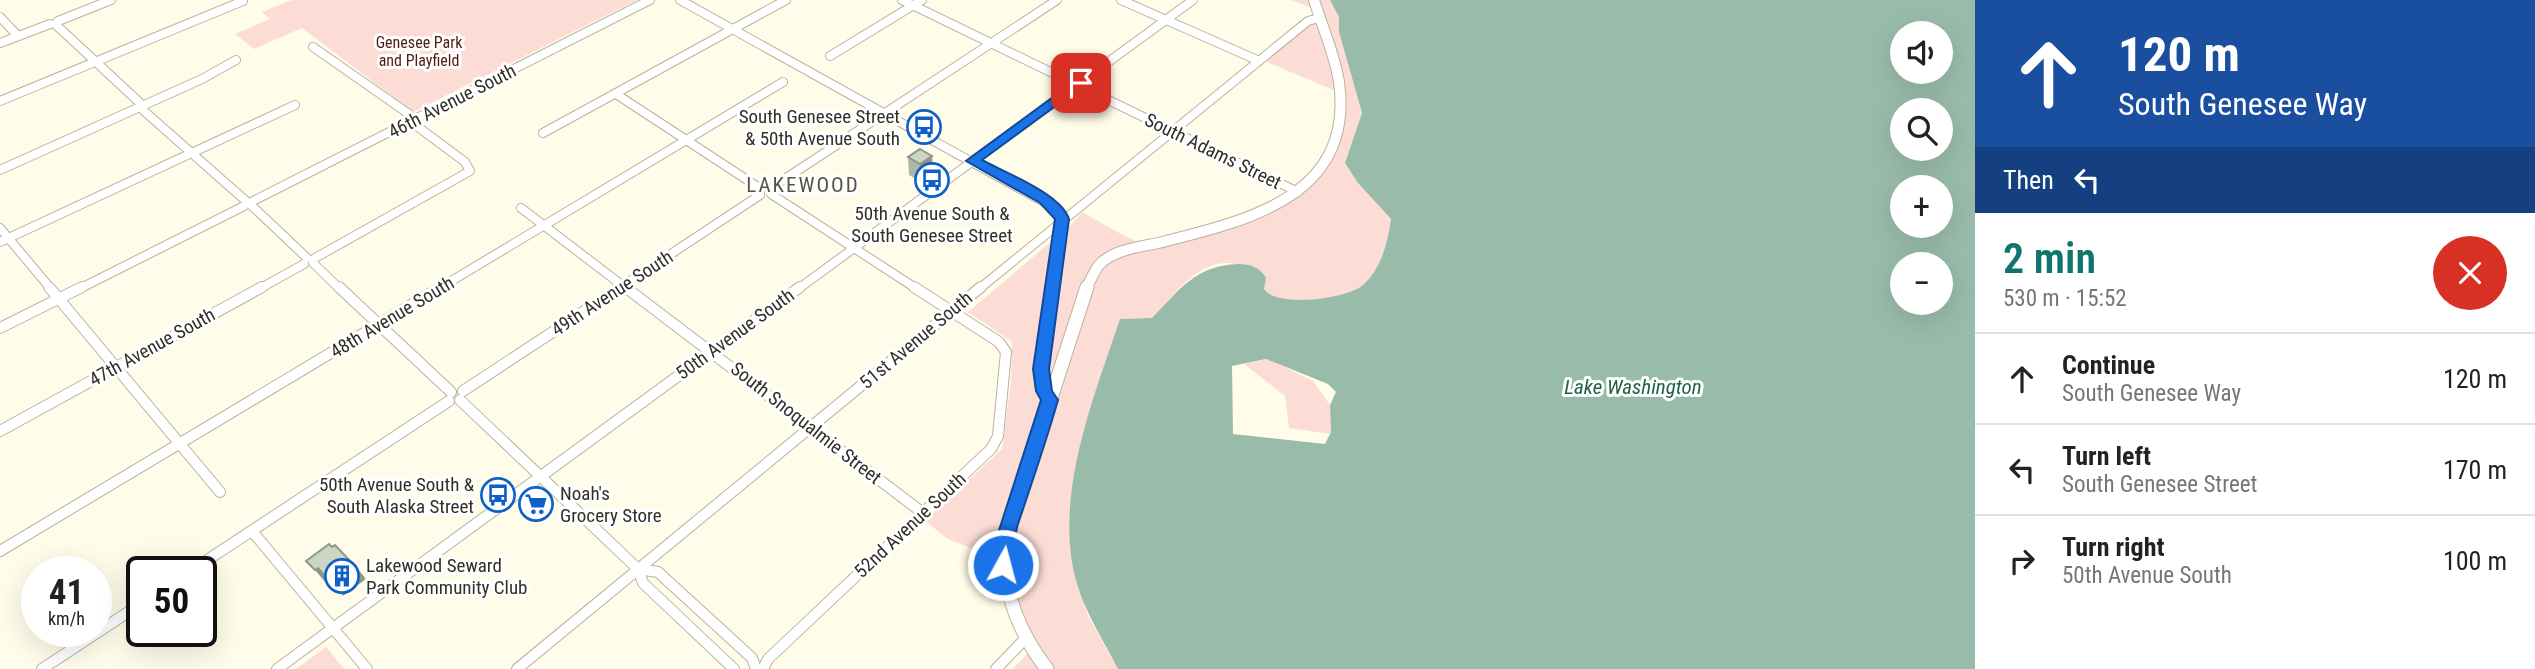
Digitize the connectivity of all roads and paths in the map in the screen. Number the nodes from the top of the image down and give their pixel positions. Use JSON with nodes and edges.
{"nodes":[{"id":1,"x":111,"y":0,"type":"edge"},
{"id":2,"x":650,"y":0,"type":"edge"},
{"id":3,"x":680,"y":0,"type":"edge"},
{"id":4,"x":786,"y":0,"type":"edge"},
{"id":5,"x":902,"y":0,"type":"edge"},
{"id":6,"x":922,"y":0,"type":"edge"},
{"id":7,"x":1058,"y":0,"type":"edge"},
{"id":8,"x":1121,"y":0,"type":"edge"},
{"id":9,"x":1193,"y":0,"type":"edge"},
{"id":10,"x":1314,"y":0,"type":"edge"},
{"id":11,"x":243,"y":1,"type":"edge"},
{"id":12,"x":913,"y":5,"type":"junction"},
{"id":13,"x":0,"y":17,"type":"edge"},
{"id":14,"x":1319,"y":18,"type":"junction"},
{"id":15,"x":1166,"y":20,"type":"junction"},
{"id":16,"x":54,"y":23,"type":"junction"},
{"id":17,"x":733,"y":29,"type":"junction"},
{"id":18,"x":18,"y":36,"type":"junction"},
{"id":19,"x":0,"y":43,"type":"edge"},
{"id":20,"x":991,"y":44,"type":"junction"},
{"id":21,"x":313,"y":47,"type":"dead end"},
{"id":22,"x":830,"y":56,"type":"dead end"},
{"id":23,"x":236,"y":60,"type":"dead end"},
{"id":24,"x":1257,"y":60,"type":"junction"},
{"id":25,"x":95,"y":62,"type":"junction"},
{"id":26,"x":783,"y":82,"type":"dead end"},
{"id":27,"x":1077,"y":86,"type":"junction"},
{"id":28,"x":616,"y":94,"type":"junction"},
{"id":29,"x":0,"y":101,"type":"edge"},
{"id":30,"x":295,"y":105,"type":"dead end"},
{"id":31,"x":141,"y":106,"type":"junction"},
{"id":32,"x":886,"y":113,"type":"junction"},
{"id":33,"x":411,"y":122,"type":"junction"},
{"id":34,"x":1171,"y":131,"type":"junction"},
{"id":35,"x":543,"y":133,"type":"dead end"},
{"id":36,"x":687,"y":140,"type":"junction"},
{"id":37,"x":192,"y":153,"type":"junction"},
{"id":38,"x":973,"y":161,"type":"junction"},
{"id":39,"x":0,"y":170,"type":"edge"},
{"id":40,"x":766,"y":192,"type":"junction"},
{"id":41,"x":1298,"y":192,"type":"junction"},
{"id":42,"x":249,"y":203,"type":"junction"},
{"id":43,"x":521,"y":208,"type":"dead end"},
{"id":44,"x":1062,"y":219,"type":"junction"},
{"id":45,"x":546,"y":225,"type":"junction"},
{"id":46,"x":0,"y":228,"type":"edge"},
{"id":47,"x":4,"y":240,"type":"edge"},
{"id":48,"x":853,"y":247,"type":"junction"},
{"id":49,"x":310,"y":261,"type":"junction"},
{"id":50,"x":624,"y":285,"type":"junction"},
{"id":51,"x":60,"y":298,"type":"junction"},
{"id":52,"x":951,"y":310,"type":"junction"},
{"id":53,"x":379,"y":325,"type":"junction"},
{"id":54,"x":0,"y":328,"type":"edge"},
{"id":55,"x":712,"y":351,"type":"junction"},
{"id":56,"x":116,"y":367,"type":"junction"},
{"id":57,"x":456,"y":396,"type":"junction"},
{"id":58,"x":1049,"y":400,"type":"junction"},
{"id":59,"x":810,"y":427,"type":"junction"},
{"id":60,"x":0,"y":431,"type":"edge"},
{"id":61,"x":179,"y":443,"type":"junction"},
{"id":62,"x":541,"y":476,"type":"junction"},
{"id":63,"x":219,"y":492,"type":"dead end"},
{"id":64,"x":923,"y":513,"type":"junction"},
{"id":65,"x":252,"y":531,"type":"junction"},
{"id":66,"x":0,"y":551,"type":"edge"},
{"id":67,"x":214,"y":556,"type":"edge"},
{"id":68,"x":638,"y":569,"type":"junction"},
{"id":69,"x":126,"y":614,"type":"edge"},
{"id":70,"x":334,"y":628,"type":"junction"},
{"id":71,"x":1025,"y":639,"type":"junction"},
{"id":72,"x":42,"y":669,"type":"edge"},
{"id":73,"x":277,"y":669,"type":"edge"},
{"id":74,"x":368,"y":669,"type":"edge"},
{"id":75,"x":517,"y":669,"type":"edge"},
{"id":76,"x":734,"y":669,"type":"edge"},
{"id":77,"x":756,"y":669,"type":"edge"},
{"id":78,"x":763,"y":669,"type":"edge"},
{"id":79,"x":996,"y":669,"type":"edge"},
{"id":80,"x":1047,"y":669,"type":"edge"}],
"edges":[{"from":1,"to":16,"type":"street"},
{"from":2,"to":33,"type":"street","name":"46th Avenue South"},
{"from":3,"to":17,"type":"street"},
{"from":4,"to":17,"type":"street"},
{"from":5,"to":12,"type":"street","name":"South Adams Street"},
{"from":6,"to":12,"type":"street"},
{"from":7,"to":20,"type":"street","name":"49th Avenue South"},
{"from":8,"to":15,"type":"street"},
{"from":9,"to":15,"type":"street","name":"50th Avenue South"},
{"from":10,"to":14,"type":"main road"},
{"from":11,"to":25,"type":"street"},
{"from":12,"to":20,"type":"street","name":"South Adams Street"},
{"from":12,"to":22,"type":"street"},
{"from":13,"to":18,"type":"street"},
{"from":14,"to":24,"type":"street","name":"51st Avenue South"},
{"from":14,"to":41,"type":"main road"},
{"from":15,"to":24,"type":"street"},
{"from":15,"to":27,"type":"street","name":"50th Avenue South"},
{"from":16,"to":18,"type":"street"},
{"from":16,"to":25,"type":"street"},
{"from":17,"to":28,"type":"street"},
{"from":17,"to":32,"type":"street"},
{"from":18,"to":19,"type":"street"},
{"from":20,"to":27,"type":"street","name":"South Adams Street"},
{"from":20,"to":32,"type":"street","name":"49th Avenue South"},
{"from":21,"to":33,"type":"street"},
{"from":23,"to":31,"type":"street"},
{"from":24,"to":34,"type":"street","name":"51st Avenue South"},
{"from":25,"to":29,"type":"street"},
{"from":25,"to":31,"type":"street"},
{"from":26,"to":36,"type":"street","name":"48th Avenue South"},
{"from":27,"to":34,"type":"street","name":"South Adams Street"},
{"from":27,"to":38,"type":"street","name":"50th Avenue South"},
{"from":28,"to":35,"type":"street"},
{"from":28,"to":36,"type":"street"},
{"from":30,"to":37,"type":"street"},
{"from":31,"to":37,"type":"street"},
{"from":31,"to":39,"type":"street"},
{"from":32,"to":38,"type":"street"},
{"from":32,"to":40,"type":"street","name":"49th Avenue South"},
{"from":33,"to":42,"type":"street","name":"46th Avenue South"},
{"from":33,"to":49,"type":"street","name":"47th Avenue South"},
{"from":34,"to":41,"type":"street","name":"South Adams Street"},
{"from":34,"to":44,"type":"street","name":"51st Avenue South"},
{"from":36,"to":40,"type":"street"},
{"from":36,"to":45,"type":"street","name":"48th Avenue South"},
{"from":37,"to":42,"type":"street"},
{"from":37,"to":47,"type":"street"},
{"from":38,"to":44,"type":"street"},
{"from":38,"to":48,"type":"street","name":"50th Avenue South"},
{"from":40,"to":48,"type":"street"},
{"from":40,"to":50,"type":"street","name":"49th Avenue South"},
{"from":41,"to":58,"type":"main road"},
{"from":42,"to":49,"type":"street"},
{"from":42,"to":51,"type":"street","name":"46th Avenue South"},
{"from":43,"to":45,"type":"street","name":"South Snoqualmie Street"},
{"from":44,"to":52,"type":"street","name":"51st Avenue South"},
{"from":44,"to":58,"type":"street"},
{"from":45,"to":50,"type":"street","name":"South Snoqualmie Street"},
{"from":45,"to":53,"type":"street","name":"48th Avenue South"},
{"from":46,"to":47,"type":"street"},
{"from":47,"to":51,"type":"street"},
{"from":48,"to":52,"type":"street"},
{"from":48,"to":55,"type":"street","name":"50th Avenue South"},
{"from":49,"to":53,"type":"street"},
{"from":49,"to":56,"type":"street","name":"47th Avenue South"},
{"from":50,"to":55,"type":"street","name":"South Snoqualmie Street"},
{"from":50,"to":57,"type":"street","name":"49th Avenue South"},
{"from":51,"to":54,"type":"street","name":"46th Avenue South"},
{"from":51,"to":56,"type":"street"},
{"from":52,"to":59,"type":"street","name":"51st Avenue South"},
{"from":52,"to":64,"type":"street","name":"52nd Avenue South"},
{"from":53,"to":57,"type":"street"},
{"from":53,"to":61,"type":"street","name":"48th Avenue South"},
{"from":55,"to":59,"type":"street","name":"South Snoqualmie Street"},
{"from":55,"to":62,"type":"street","name":"50th Avenue South"},
{"from":56,"to":60,"type":"street","name":"47th Avenue South"},
{"from":56,"to":61,"type":"street"},
{"from":57,"to":62,"type":"street"},
{"from":57,"to":65,"type":"street","name":"49th Avenue South"},
{"from":58,"to":71,"type":"main road"},
{"from":59,"to":64,"type":"street","name":"South Snoqualmie Street"},
{"from":59,"to":68,"type":"street","name":"51st Avenue South"},
{"from":61,"to":63,"type":"street"},
{"from":61,"to":66,"type":"street","name":"48th Avenue South"},
{"from":62,"to":68,"type":"street"},
{"from":62,"to":70,"type":"street","name":"50th Avenue South"},
{"from":64,"to":78,"type":"street","name":"52nd Avenue South"},
{"from":65,"to":67,"type":"street","name":"49th Avenue South"},
{"from":65,"to":70,"type":"street"},
{"from":68,"to":75,"type":"street","name":"51st Avenue South"},
{"from":68,"to":76,"type":"street"},
{"from":68,"to":77,"type":"street"},
{"from":69,"to":72,"type":"street"},
{"from":70,"to":73,"type":"street","name":"50th Avenue South"},
{"from":70,"to":74,"type":"street"},
{"from":71,"to":79,"type":"street"},
{"from":71,"to":80,"type":"main road"}]}
